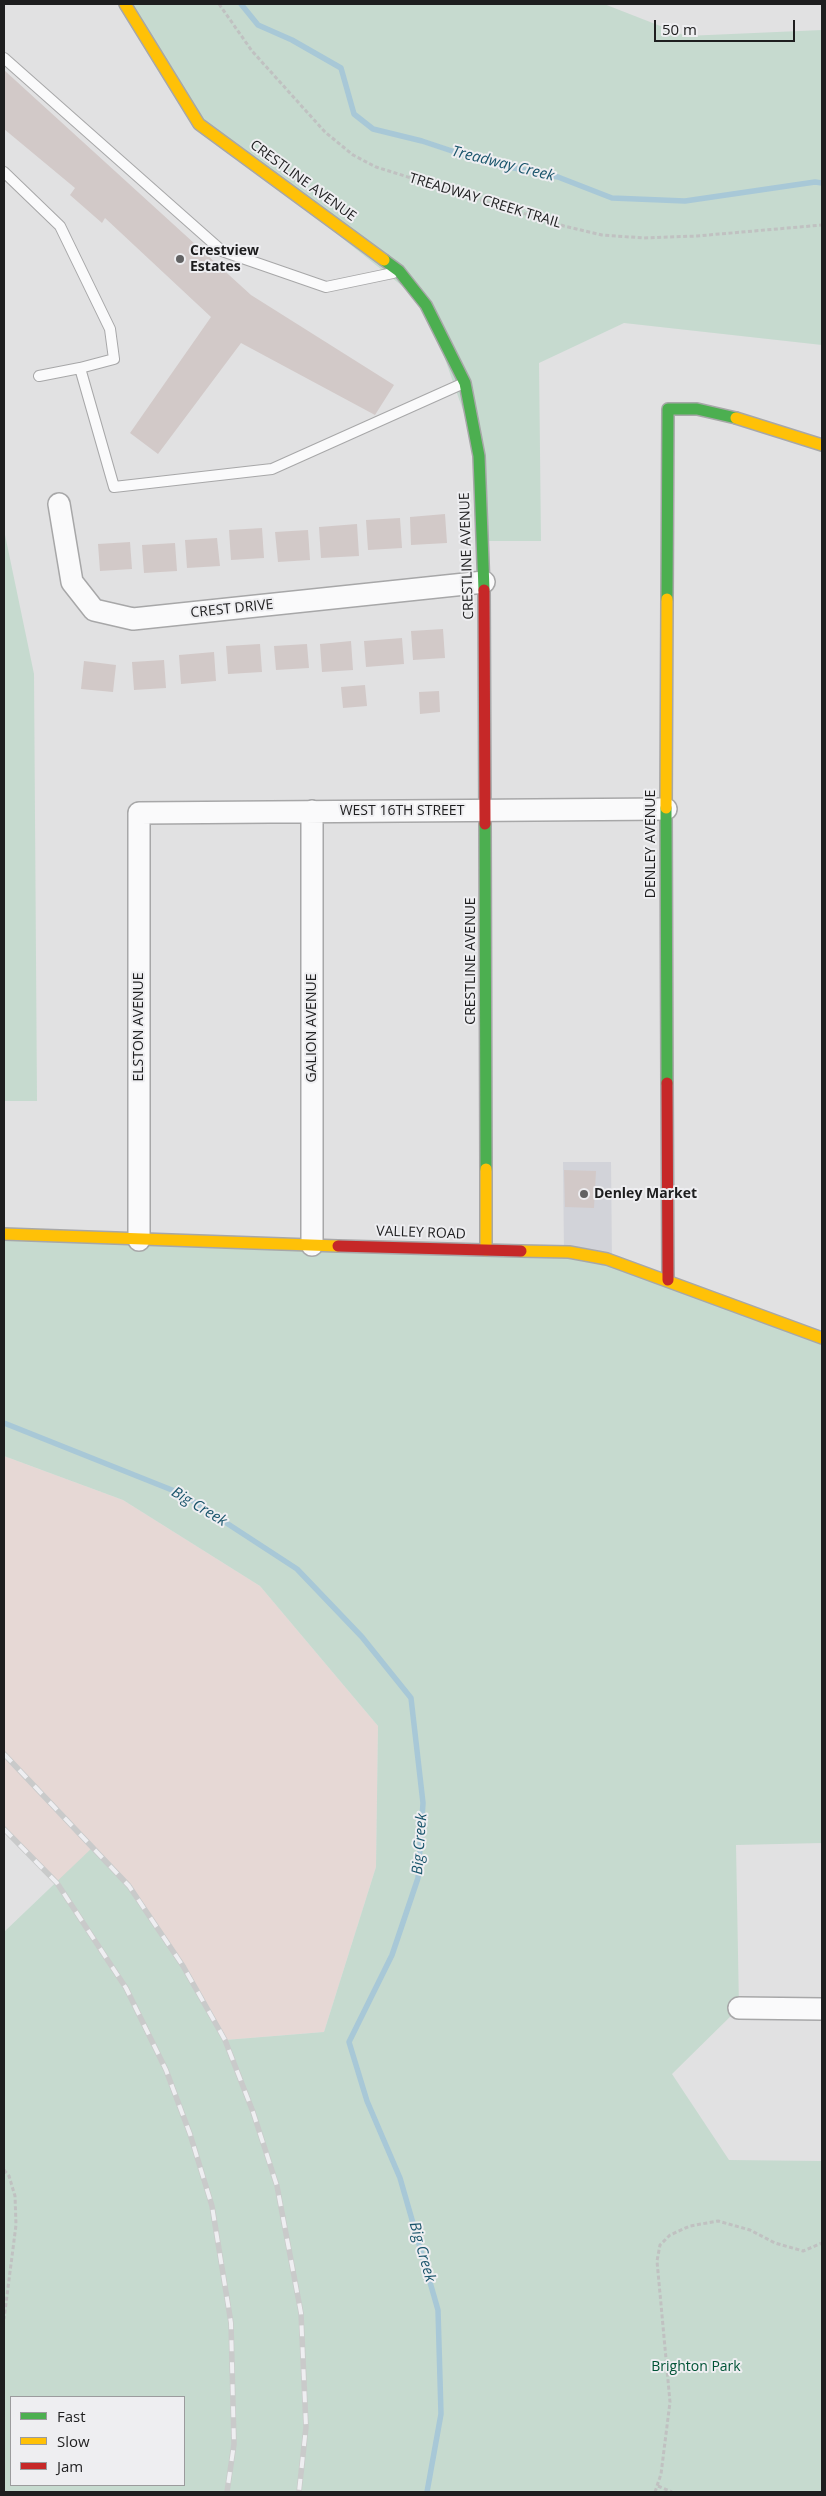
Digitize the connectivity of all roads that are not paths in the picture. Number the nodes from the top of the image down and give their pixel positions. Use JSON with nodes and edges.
{"nodes":[{"id":1,"x":125,"y":4,"type":"edge"},
{"id":2,"x":4,"y":58,"type":"edge"},
{"id":3,"x":4,"y":172,"type":"edge"},
{"id":4,"x":399,"y":271,"type":"junction"},
{"id":5,"x":80,"y":368,"type":"junction"},
{"id":6,"x":38,"y":376,"type":"dead end"},
{"id":7,"x":465,"y":383,"type":"junction"},
{"id":8,"x":822,"y":445,"type":"edge"},
{"id":9,"x":59,"y":504,"type":"dead end"},
{"id":10,"x":484,"y":582,"type":"junction"},
{"id":11,"x":666,"y":810,"type":"junction"},
{"id":12,"x":312,"y":811,"type":"junction"},
{"id":13,"x":486,"y":811,"type":"junction"},
{"id":14,"x":139,"y":813,"type":"joint"},
{"id":15,"x":4,"y":1234,"type":"edge"},
{"id":16,"x":139,"y":1240,"type":"junction"},
{"id":17,"x":312,"y":1245,"type":"junction"},
{"id":18,"x":486,"y":1250,"type":"junction"},
{"id":19,"x":668,"y":1280,"type":"junction"},
{"id":20,"x":822,"y":1338,"type":"edge"},
{"id":21,"x":740,"y":2008,"type":"dead end"},
{"id":22,"x":822,"y":2009,"type":"edge"}],
"edges":[{"from":1,"to":4,"type":"street","name":"CRESTLINE AVENUE"},
{"from":2,"to":4,"type":"lane"},
{"from":3,"to":5,"type":"lane"},
{"from":4,"to":7,"type":"street","name":"CRESTLINE AVENUE"},
{"from":5,"to":6,"type":"lane"},
{"from":5,"to":7,"type":"lane"},
{"from":7,"to":10,"type":"street","name":"CRESTLINE AVENUE"},
{"from":8,"to":11,"type":"street","name":"DENLEY AVENUE"},
{"from":9,"to":10,"type":"street","name":"CREST DRIVE"},
{"from":10,"to":13,"type":"street","name":"CRESTLINE AVENUE"},
{"from":11,"to":13,"type":"street","name":"WEST 16TH STREET"},
{"from":11,"to":19,"type":"street","name":"DENLEY AVENUE"},
{"from":12,"to":13,"type":"street","name":"WEST 16TH STREET"},
{"from":12,"to":14,"type":"street","name":"WEST 16TH STREET"},
{"from":12,"to":17,"type":"street","name":"GALION AVENUE"},
{"from":13,"to":18,"type":"street","name":"CRESTLINE AVENUE"},
{"from":14,"to":16,"type":"street","name":"ELSTON AVENUE"},
{"from":15,"to":16,"type":"street","name":"VALLEY ROAD"},
{"from":16,"to":17,"type":"street","name":"VALLEY ROAD"},
{"from":17,"to":18,"type":"street","name":"VALLEY ROAD"},
{"from":18,"to":19,"type":"street","name":"VALLEY ROAD"},
{"from":19,"to":20,"type":"street","name":"VALLEY ROAD"},
{"from":21,"to":22,"type":"street"}]}
